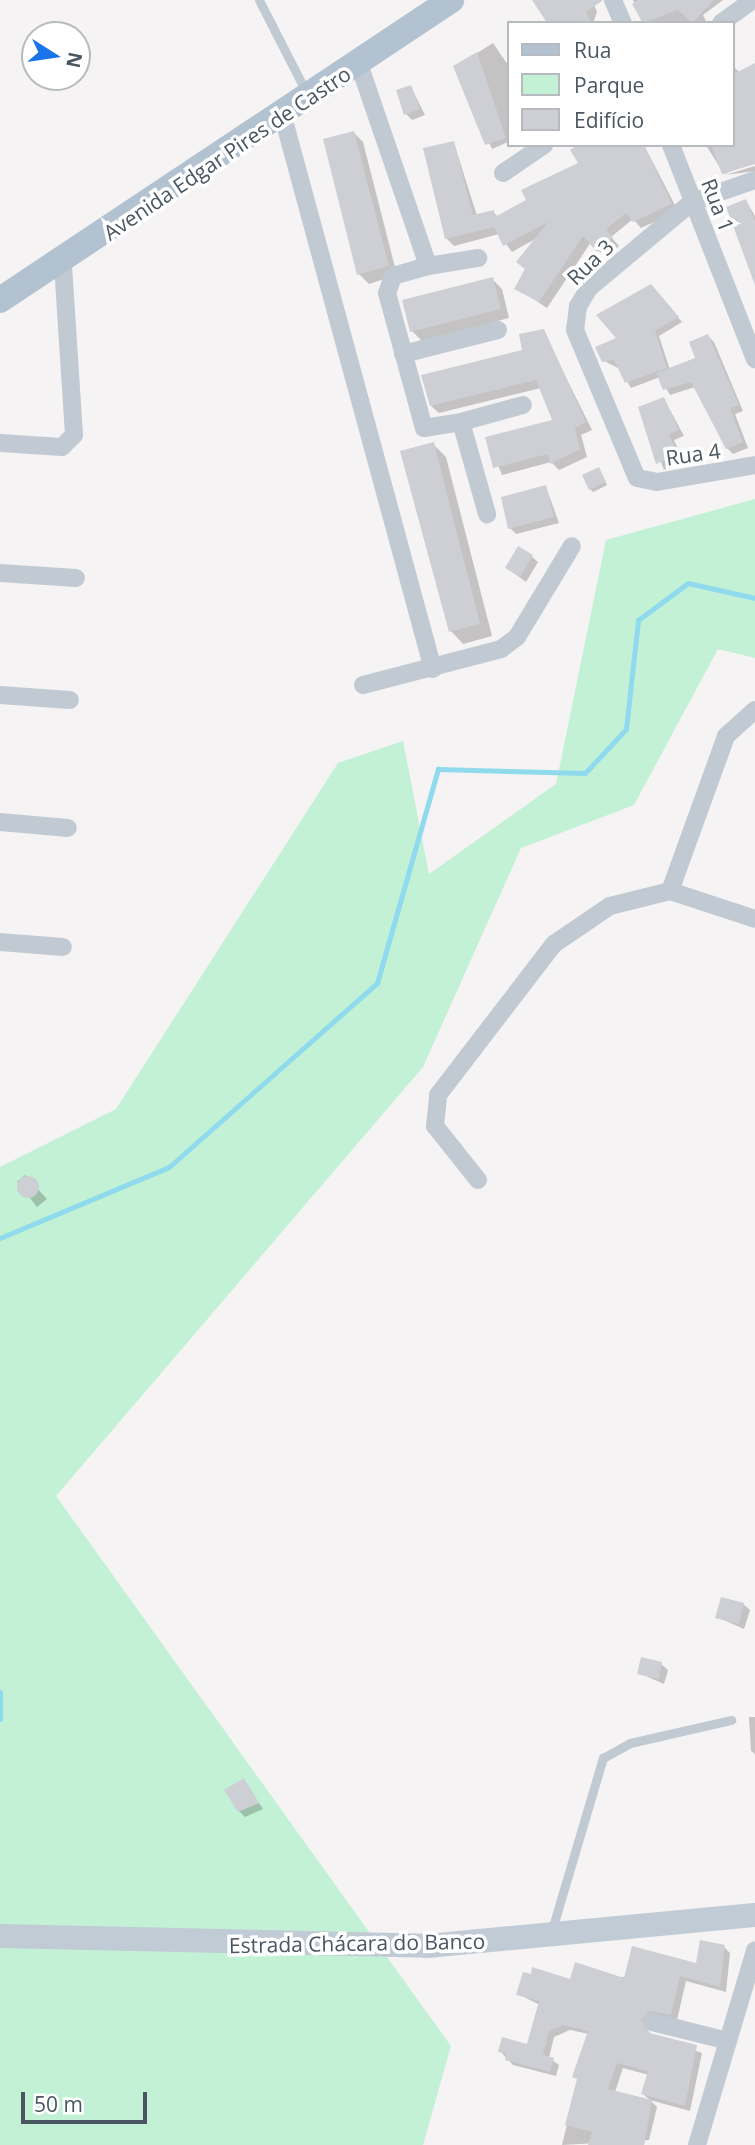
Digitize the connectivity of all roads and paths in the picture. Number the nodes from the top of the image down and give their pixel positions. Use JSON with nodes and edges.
{"nodes":[{"id":1,"x":259,"y":0,"type":"edge"},
{"id":2,"x":451,"y":0,"type":"edge"},
{"id":3,"x":613,"y":0,"type":"edge"},
{"id":4,"x":754,"y":0,"type":"edge"},
{"id":5,"x":622,"y":21,"type":"edge"},
{"id":6,"x":724,"y":21,"type":"edge"},
{"id":7,"x":359,"y":64,"type":"junction"},
{"id":8,"x":308,"y":96,"type":"junction"},
{"id":9,"x":282,"y":113,"type":"junction"},
{"id":10,"x":541,"y":147,"type":"edge"},
{"id":11,"x":672,"y":147,"type":"edge"},
{"id":12,"x":503,"y":173,"type":"dead end"},
{"id":13,"x":755,"y":180,"type":"edge"},
{"id":14,"x":692,"y":202,"type":"junction"},
{"id":15,"x":478,"y":258,"type":"dead end"},
{"id":16,"x":63,"y":263,"type":"junction"},
{"id":17,"x":428,"y":266,"type":"junction"},
{"id":18,"x":0,"y":300,"type":"edge"},
{"id":19,"x":498,"y":330,"type":"dead end"},
{"id":20,"x":403,"y":354,"type":"junction"},
{"id":21,"x":755,"y":359,"type":"edge"},
{"id":22,"x":523,"y":405,"type":"dead end"},
{"id":23,"x":461,"y":422,"type":"junction"},
{"id":24,"x":0,"y":443,"type":"edge"},
{"id":25,"x":755,"y":465,"type":"edge"},
{"id":26,"x":637,"y":478,"type":"joint"},
{"id":27,"x":487,"y":514,"type":"dead end"},
{"id":28,"x":572,"y":546,"type":"dead end"},
{"id":29,"x":0,"y":573,"type":"edge"},
{"id":30,"x":76,"y":578,"type":"dead end"},
{"id":31,"x":433,"y":668,"type":"junction"},
{"id":32,"x":363,"y":685,"type":"dead end"},
{"id":33,"x":0,"y":695,"type":"edge"},
{"id":34,"x":70,"y":700,"type":"dead end"},
{"id":35,"x":755,"y":710,"type":"edge"},
{"id":36,"x":0,"y":822,"type":"edge"},
{"id":37,"x":68,"y":828,"type":"dead end"},
{"id":38,"x":670,"y":891,"type":"junction"},
{"id":39,"x":755,"y":919,"type":"edge"},
{"id":40,"x":0,"y":942,"type":"edge"},
{"id":41,"x":63,"y":947,"type":"dead end"},
{"id":42,"x":478,"y":1180,"type":"dead end"},
{"id":43,"x":731,"y":1720,"type":"dead end"},
{"id":44,"x":755,"y":1915,"type":"edge"},
{"id":45,"x":0,"y":1936,"type":"edge"},
{"id":46,"x":550,"y":1936,"type":"junction"},
{"id":47,"x":755,"y":1950,"type":"edge"},
{"id":48,"x":652,"y":2022,"type":"dead end"},
{"id":49,"x":728,"y":2041,"type":"junction"},
{"id":50,"x":697,"y":2145,"type":"edge"}],
"edges":[{"from":1,"to":8,"type":"lane"},
{"from":2,"to":7,"type":"main road","name":"Avenida Edgar Pires de Castro"},
{"from":3,"to":5,"type":"street"},
{"from":4,"to":6,"type":"street"},
{"from":7,"to":8,"type":"main road","name":"Avenida Edgar Pires de Castro"},
{"from":7,"to":17,"type":"street"},
{"from":8,"to":9,"type":"main road","name":"Avenida Edgar Pires de Castro"},
{"from":9,"to":16,"type":"main road","name":"Avenida Edgar Pires de Castro"},
{"from":9,"to":31,"type":"street"},
{"from":10,"to":12,"type":"street"},
{"from":11,"to":14,"type":"street","name":"Rua 1"},
{"from":13,"to":14,"type":"street","name":"Rua 3"},
{"from":14,"to":21,"type":"street","name":"Rua 1"},
{"from":14,"to":26,"type":"street","name":"Rua 3"},
{"from":15,"to":17,"type":"street"},
{"from":16,"to":18,"type":"main road","name":"Avenida Edgar Pires de Castro"},
{"from":16,"to":24,"type":"street"},
{"from":17,"to":20,"type":"street"},
{"from":19,"to":20,"type":"street"},
{"from":20,"to":23,"type":"street"},
{"from":22,"to":23,"type":"street"},
{"from":23,"to":27,"type":"street"},
{"from":25,"to":26,"type":"street","name":"Rua 4"},
{"from":28,"to":31,"type":"street"},
{"from":29,"to":30,"type":"street"},
{"from":31,"to":32,"type":"street"},
{"from":33,"to":34,"type":"street"},
{"from":35,"to":38,"type":"street"},
{"from":36,"to":37,"type":"street"},
{"from":38,"to":39,"type":"street"},
{"from":38,"to":42,"type":"street"},
{"from":40,"to":41,"type":"street"},
{"from":43,"to":46,"type":"lane"},
{"from":44,"to":46,"type":"street","name":"Estrada Chácara do Banco"},
{"from":45,"to":46,"type":"street","name":"Estrada Chácara do Banco"},
{"from":47,"to":49,"type":"street"},
{"from":48,"to":49,"type":"street"},
{"from":49,"to":50,"type":"street"}]}
